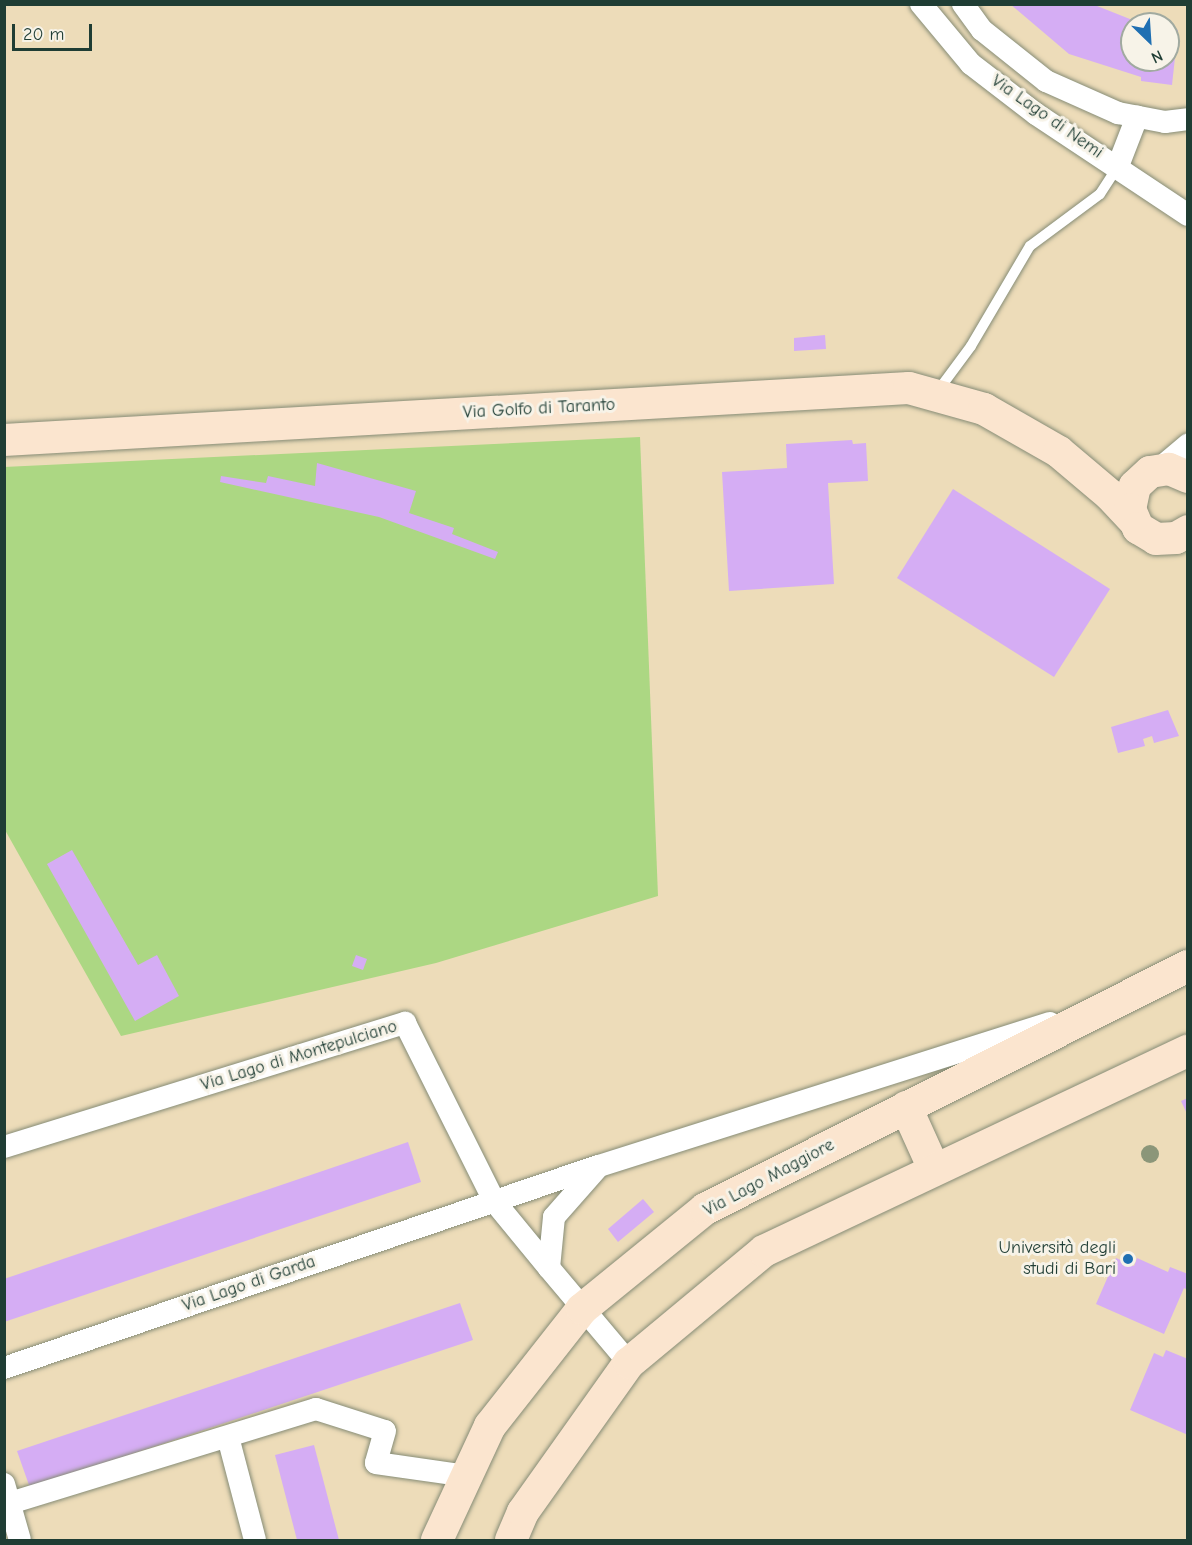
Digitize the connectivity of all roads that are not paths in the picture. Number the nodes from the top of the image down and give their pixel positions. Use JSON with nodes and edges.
{"nodes":[{"id":1,"x":921,"y":4,"type":"edge"},
{"id":2,"x":963,"y":4,"type":"edge"},
{"id":3,"x":1137,"y":117,"type":"junction"},
{"id":4,"x":1188,"y":119,"type":"edge"},
{"id":5,"x":1118,"y":166,"type":"junction"},
{"id":6,"x":1188,"y":214,"type":"edge"},
{"id":7,"x":935,"y":395,"type":"junction"},
{"id":8,"x":4,"y":440,"type":"edge"},
{"id":9,"x":1188,"y":445,"type":"edge"},
{"id":10,"x":1059,"y":452,"type":"junction"},
{"id":11,"x":1163,"y":474,"type":"edge"},
{"id":12,"x":1133,"y":520,"type":"junction"},
{"id":13,"x":1180,"y":540,"type":"edge"},
{"id":14,"x":1188,"y":966,"type":"edge"},
{"id":15,"x":1188,"y":984,"type":"edge"},
{"id":16,"x":1129,"y":998,"type":"junction"},
{"id":17,"x":1188,"y":1051,"type":"edge"},
{"id":18,"x":906,"y":1107,"type":"junction"},
{"id":19,"x":4,"y":1147,"type":"edge"},
{"id":20,"x":599,"y":1166,"type":"junction"},
{"id":21,"x":934,"y":1169,"type":"junction"},
{"id":22,"x":494,"y":1201,"type":"junction"},
{"id":23,"x":549,"y":1268,"type":"junction"},
{"id":24,"x":582,"y":1309,"type":"junction"},
{"id":25,"x":628,"y":1363,"type":"junction"},
{"id":26,"x":4,"y":1368,"type":"edge"},
{"id":27,"x":228,"y":1437,"type":"junction"},
{"id":28,"x":466,"y":1476,"type":"junction"},
{"id":29,"x":7,"y":1493,"type":"edge"},
{"id":30,"x":20,"y":1540,"type":"edge"},
{"id":31,"x":255,"y":1540,"type":"edge"},
{"id":32,"x":437,"y":1540,"type":"edge"},
{"id":33,"x":511,"y":1540,"type":"edge"}],
"edges":[{"from":1,"to":5,"type":"street","name":"Via Lago di Nemi"},
{"from":2,"to":3,"type":"street","name":"Via Lago di Nemi"},
{"from":3,"to":4,"type":"street","name":"Via Lago di Nemi"},
{"from":3,"to":5,"type":"street"},
{"from":5,"to":6,"type":"street","name":"Via Lago di Nemi"},
{"from":5,"to":7,"type":"lane"},
{"from":7,"to":8,"type":"street","name":"Via Golfo di Taranto"},
{"from":7,"to":10,"type":"street","name":"Via Golfo di Taranto"},
{"from":9,"to":11,"type":"street"},
{"from":10,"to":11,"type":"street","name":"Via Golfo di Taranto"},
{"from":10,"to":12,"type":"street","name":"Via Golfo di Taranto"},
{"from":11,"to":12,"type":"street"},
{"from":12,"to":13,"type":"street","name":"Via Golfo di Taranto"},
{"from":14,"to":16,"type":"street","name":"Via Lago Maggiore"},
{"from":15,"to":16,"type":"street","name":"Via Lago di Garda"},
{"from":16,"to":18,"type":"street","name":"Via Lago Maggiore"},
{"from":16,"to":20,"type":"street","name":"Via Lago di Garda"},
{"from":17,"to":21,"type":"street"},
{"from":18,"to":21,"type":"street"},
{"from":18,"to":24,"type":"street","name":"Via Lago Maggiore"},
{"from":19,"to":22,"type":"street","name":"Via Lago di Montepulciano"},
{"from":20,"to":22,"type":"street","name":"Via Lago di Garda"},
{"from":20,"to":23,"type":"street"},
{"from":21,"to":25,"type":"street"},
{"from":22,"to":23,"type":"street"},
{"from":22,"to":26,"type":"street","name":"Via Lago di Garda"},
{"from":23,"to":24,"type":"street"},
{"from":24,"to":25,"type":"street"},
{"from":24,"to":28,"type":"street","name":"Via Lago Maggiore"},
{"from":25,"to":33,"type":"street"},
{"from":27,"to":28,"type":"street"},
{"from":27,"to":29,"type":"street"},
{"from":27,"to":31,"type":"street"},
{"from":28,"to":32,"type":"street","name":"Via Lago Maggiore"},
{"from":29,"to":30,"type":"street"}]}
